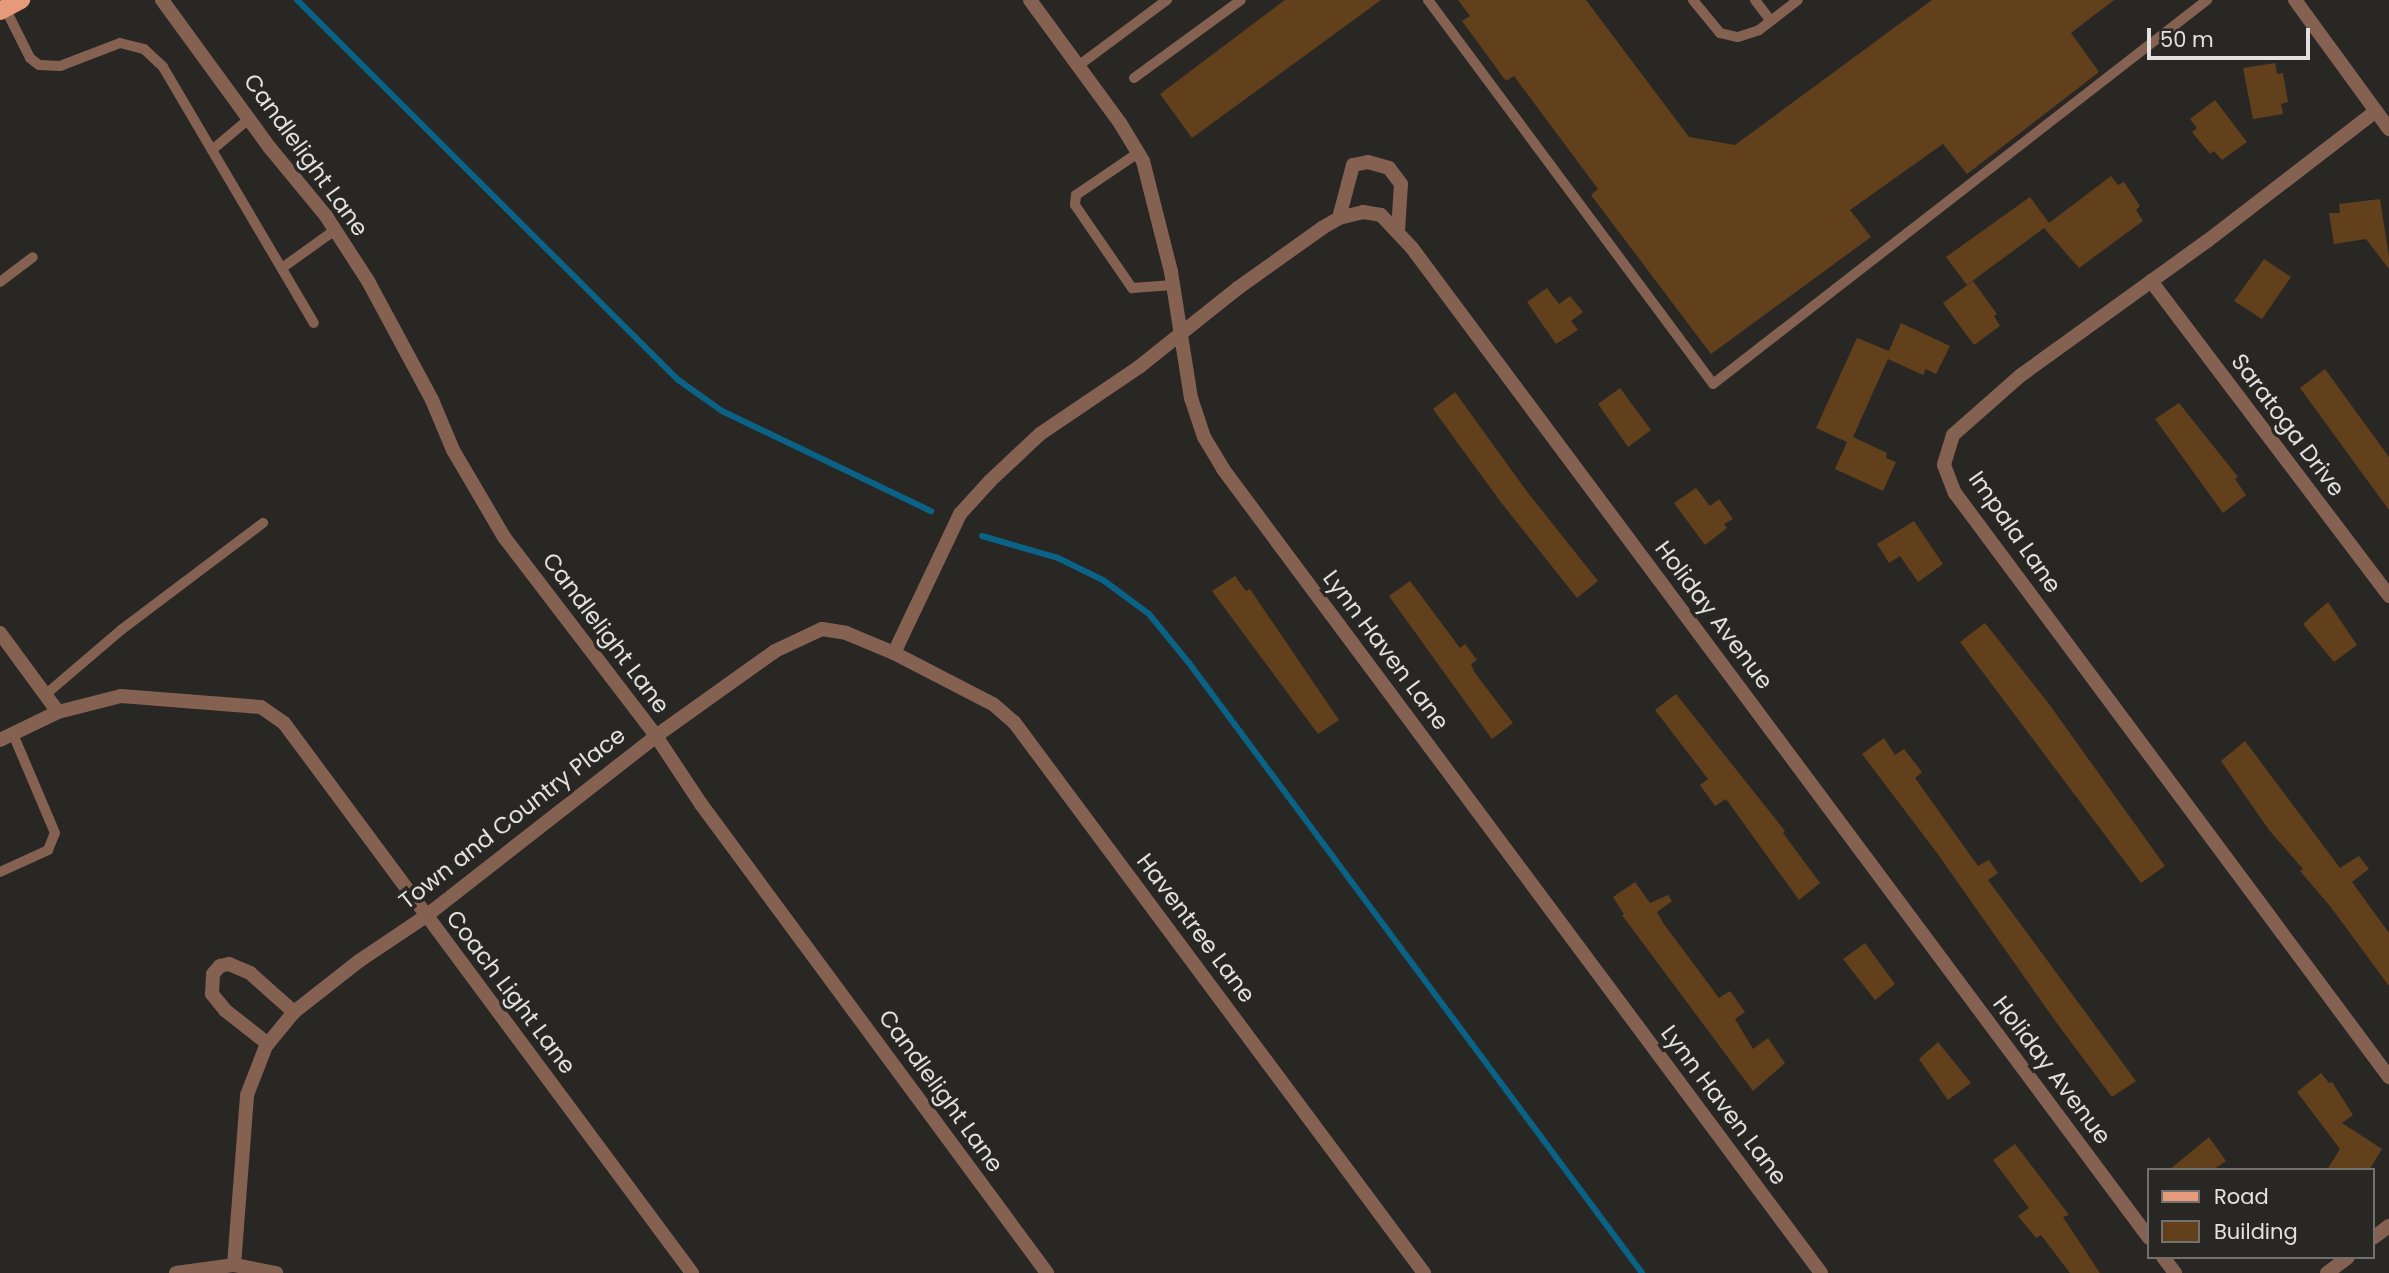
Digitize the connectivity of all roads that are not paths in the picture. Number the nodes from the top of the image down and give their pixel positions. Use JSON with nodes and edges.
{"nodes":[{"id":1,"x":162,"y":0,"type":"edge"},
{"id":2,"x":1030,"y":0,"type":"edge"},
{"id":3,"x":1167,"y":0,"type":"edge"},
{"id":4,"x":1241,"y":0,"type":"edge"},
{"id":5,"x":1429,"y":0,"type":"edge"},
{"id":6,"x":1693,"y":0,"type":"edge"},
{"id":7,"x":1755,"y":0,"type":"edge"},
{"id":8,"x":1798,"y":0,"type":"edge"},
{"id":9,"x":2207,"y":0,"type":"edge"},
{"id":10,"x":2295,"y":0,"type":"edge"},
{"id":11,"x":9,"y":6,"type":"edge"},
{"id":12,"x":1771,"y":21,"type":"junction"},
{"id":13,"x":1079,"y":66,"type":"junction"},
{"id":14,"x":1135,"y":78,"type":"dead end"},
{"id":15,"x":2376,"y":111,"type":"junction"},
{"id":16,"x":250,"y":118,"type":"junction"},
{"id":17,"x":2389,"y":129,"type":"edge"},
{"id":18,"x":212,"y":150,"type":"junction"},
{"id":19,"x":1138,"y":153,"type":"junction"},
{"id":20,"x":1339,"y":218,"type":"junction"},
{"id":21,"x":335,"y":230,"type":"junction"},
{"id":22,"x":1398,"y":230,"type":"junction"},
{"id":23,"x":33,"y":257,"type":"dead end"},
{"id":24,"x":282,"y":268,"type":"junction"},
{"id":25,"x":2151,"y":281,"type":"junction"},
{"id":26,"x":0,"y":282,"type":"edge"},
{"id":27,"x":1173,"y":285,"type":"junction"},
{"id":28,"x":314,"y":323,"type":"dead end"},
{"id":29,"x":1181,"y":335,"type":"junction"},
{"id":30,"x":263,"y":523,"type":"dead end"},
{"id":31,"x":2389,"y":596,"type":"edge"},
{"id":32,"x":0,"y":633,"type":"edge"},
{"id":33,"x":894,"y":653,"type":"junction"},
{"id":34,"x":46,"y":695,"type":"junction"},
{"id":35,"x":58,"y":712,"type":"junction"},
{"id":36,"x":656,"y":736,"type":"junction"},
{"id":37,"x":7,"y":737,"type":"edge"},
{"id":38,"x":0,"y":872,"type":"edge"},
{"id":39,"x":426,"y":916,"type":"junction"},
{"id":40,"x":294,"y":1012,"type":"junction"},
{"id":41,"x":268,"y":1044,"type":"junction"},
{"id":42,"x":2389,"y":1077,"type":"edge"},
{"id":43,"x":2148,"y":1237,"type":"edge"},
{"id":44,"x":2345,"y":1259,"type":"edge"},
{"id":45,"x":234,"y":1265,"type":"junction"},
{"id":46,"x":176,"y":1273,"type":"edge"},
{"id":47,"x":275,"y":1273,"type":"edge"},
{"id":48,"x":692,"y":1273,"type":"edge"},
{"id":49,"x":1047,"y":1273,"type":"edge"},
{"id":50,"x":1424,"y":1273,"type":"edge"},
{"id":51,"x":1821,"y":1273,"type":"edge"},
{"id":52,"x":2327,"y":1273,"type":"edge"}],
"edges":[{"from":1,"to":16,"type":"street","name":"Candlelight Lane"},
{"from":2,"to":13,"type":"street","name":"Lynn Haven Lane"},
{"from":3,"to":13,"type":"lane"},
{"from":4,"to":14,"type":"lane"},
{"from":5,"to":9,"type":"lane"},
{"from":6,"to":12,"type":"lane"},
{"from":7,"to":12,"type":"lane"},
{"from":8,"to":12,"type":"lane"},
{"from":10,"to":15,"type":"street"},
{"from":11,"to":18,"type":"lane"},
{"from":13,"to":19,"type":"street","name":"Lynn Haven Lane"},
{"from":15,"to":17,"type":"street"},
{"from":15,"to":25,"type":"street","name":"Impala Lane"},
{"from":16,"to":18,"type":"lane"},
{"from":16,"to":21,"type":"street","name":"Candlelight Lane"},
{"from":18,"to":24,"type":"lane"},
{"from":19,"to":27,"type":"street","name":"Lynn Haven Lane"},
{"from":19,"to":27,"type":"lane"},
{"from":20,"to":22,"type":"street","name":"Holiday Avenue"},
{"from":20,"to":22,"type":"street"},
{"from":20,"to":29,"type":"street","name":"Holiday Avenue"},
{"from":21,"to":24,"type":"lane"},
{"from":21,"to":36,"type":"street","name":"Candlelight Lane"},
{"from":22,"to":43,"type":"street","name":"Holiday Avenue"},
{"from":23,"to":26,"type":"lane"},
{"from":24,"to":28,"type":"lane"},
{"from":25,"to":31,"type":"street","name":"Saratoga Drive"},
{"from":25,"to":42,"type":"street","name":"Impala Lane"},
{"from":27,"to":29,"type":"street","name":"Lynn Haven Lane"},
{"from":29,"to":33,"type":"street"},
{"from":29,"to":51,"type":"street","name":"Lynn Haven Lane"},
{"from":30,"to":34,"type":"lane"},
{"from":32,"to":34,"type":"street"},
{"from":33,"to":36,"type":"street","name":"Town and Country Place"},
{"from":33,"to":50,"type":"street","name":"Haventree Lane"},
{"from":34,"to":35,"type":"street"},
{"from":35,"to":37,"type":"street","name":"Coach Light Lane"},
{"from":35,"to":39,"type":"street","name":"Coach Light Lane"},
{"from":36,"to":39,"type":"street","name":"Town and Country Place"},
{"from":36,"to":49,"type":"street","name":"Candlelight Lane"},
{"from":37,"to":38,"type":"lane"},
{"from":39,"to":40,"type":"street","name":"Town and Country Place"},
{"from":39,"to":48,"type":"street","name":"Coach Light Lane"},
{"from":40,"to":41,"type":"street","name":"Town and Country Place"},
{"from":40,"to":41,"type":"street"},
{"from":41,"to":45,"type":"street","name":"Town and Country Place"},
{"from":44,"to":52,"type":"street"},
{"from":45,"to":46,"type":"street"},
{"from":45,"to":47,"type":"street"}]}
